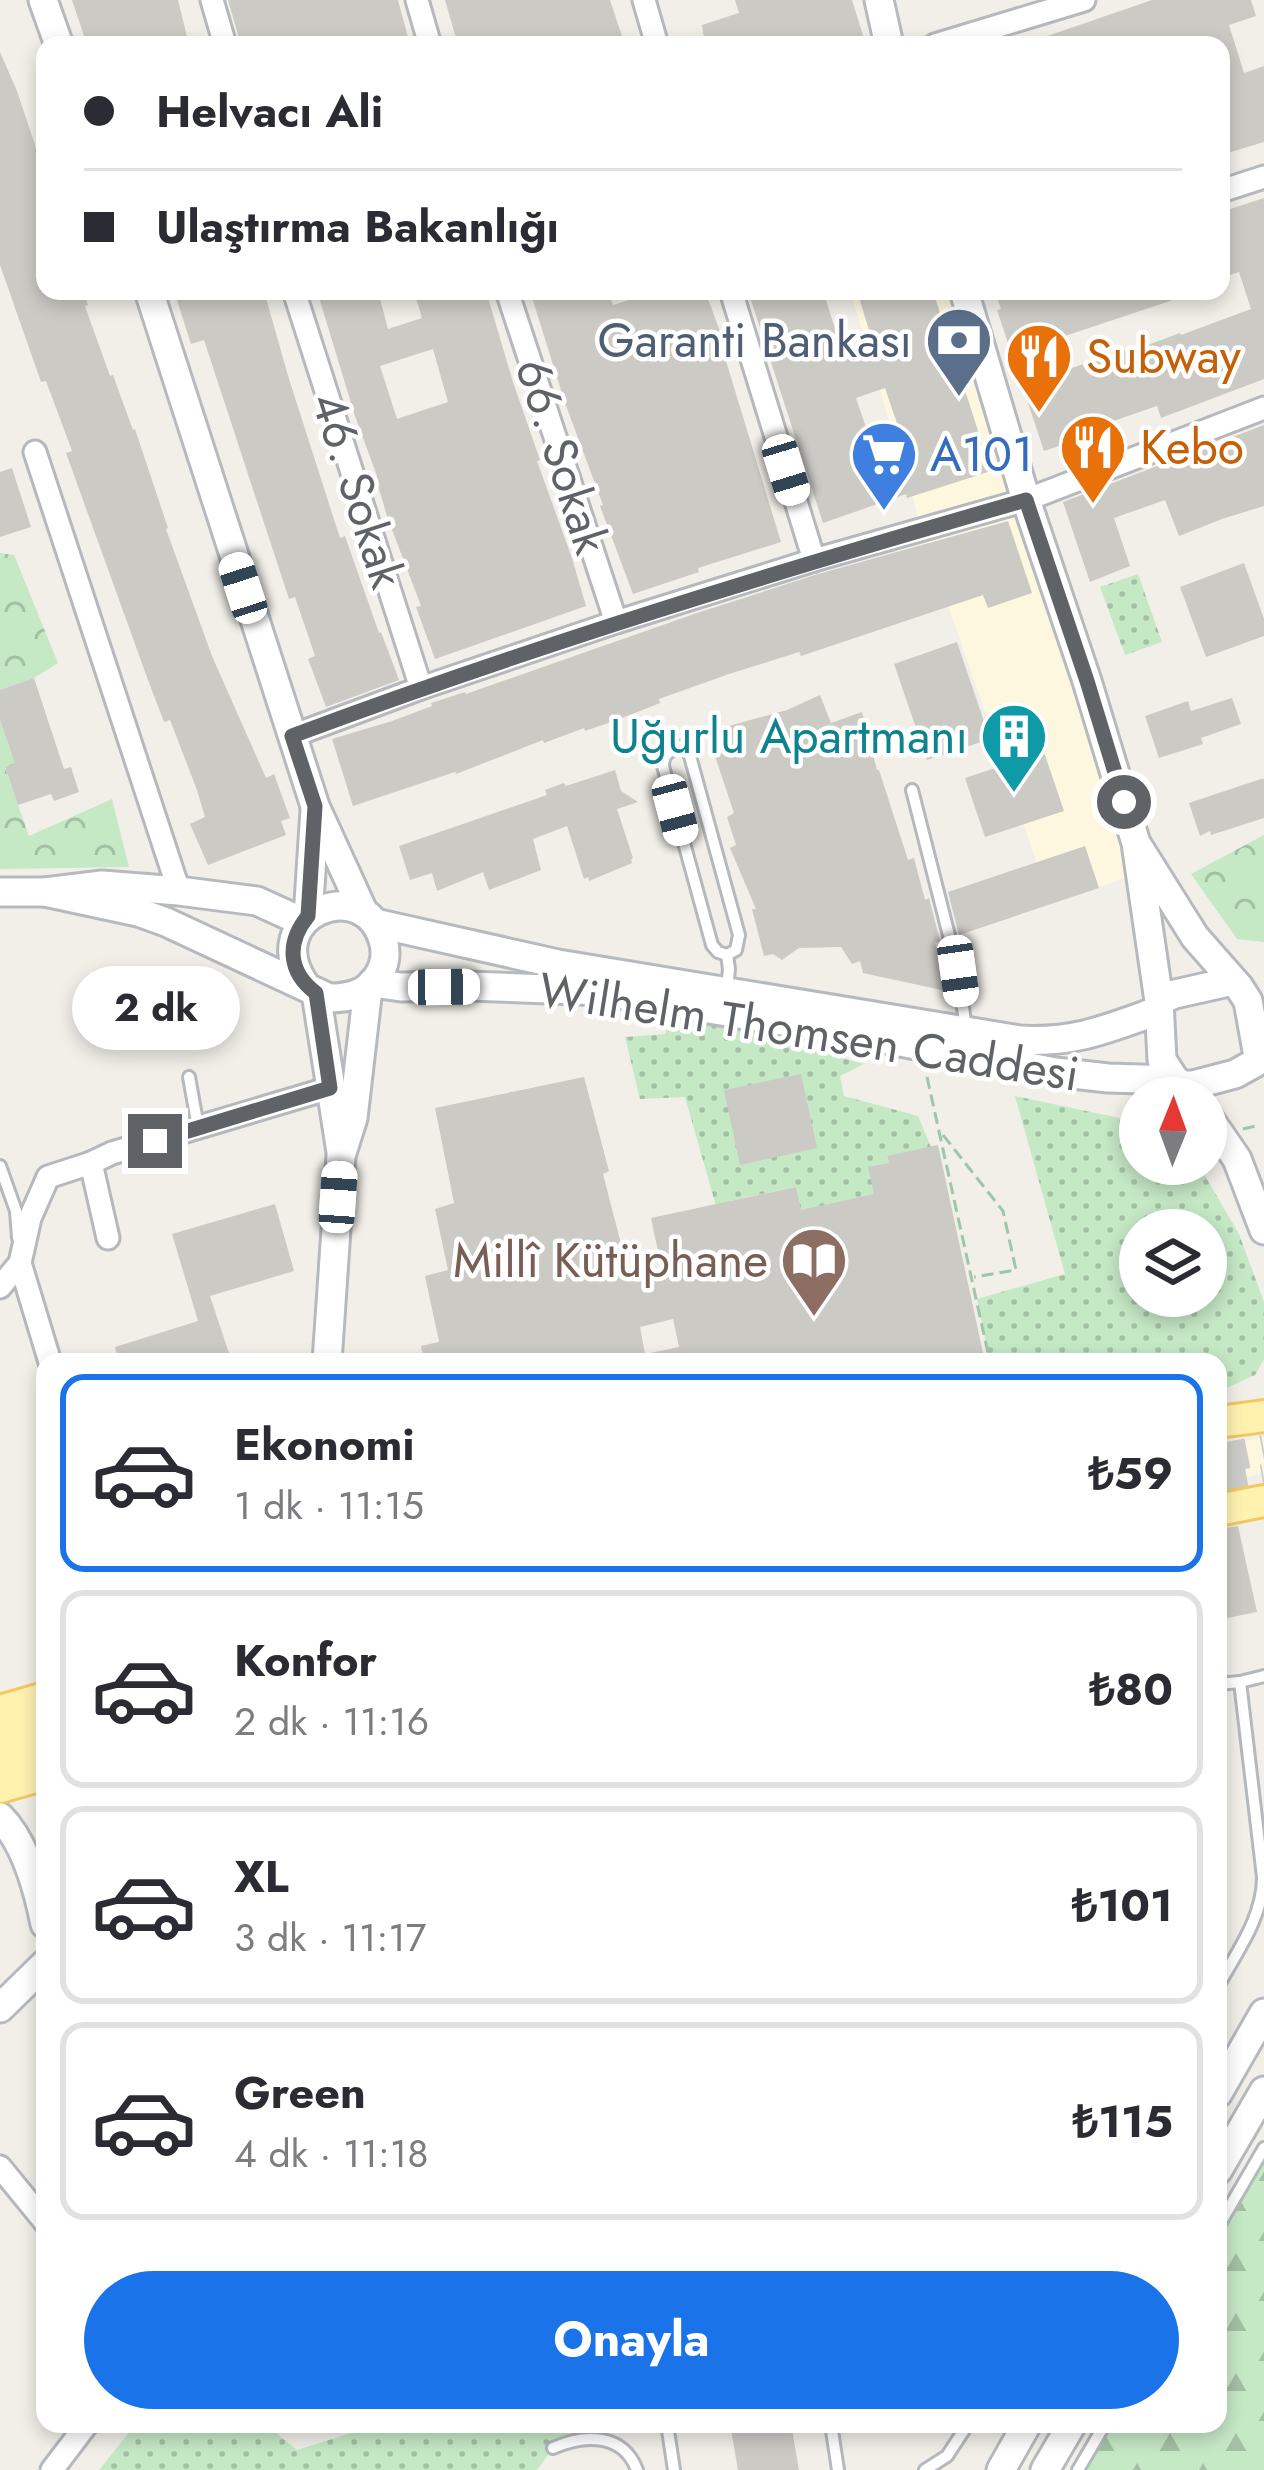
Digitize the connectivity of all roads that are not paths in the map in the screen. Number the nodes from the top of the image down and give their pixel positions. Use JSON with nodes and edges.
{"nodes":[{"id":1,"x":43,"y":0,"type":"edge"},
{"id":2,"x":212,"y":0,"type":"edge"},
{"id":3,"x":417,"y":0,"type":"edge"},
{"id":4,"x":644,"y":0,"type":"edge"},
{"id":5,"x":879,"y":0,"type":"edge"},
{"id":6,"x":1084,"y":0,"type":"edge"},
{"id":7,"x":56,"y":36,"type":"edge"},
{"id":8,"x":222,"y":36,"type":"edge"},
{"id":9,"x":427,"y":36,"type":"edge"},
{"id":10,"x":654,"y":36,"type":"edge"},
{"id":11,"x":887,"y":36,"type":"edge"},
{"id":12,"x":965,"y":36,"type":"edge"},
{"id":13,"x":1264,"y":177,"type":"edge"},
{"id":14,"x":1230,"y":188,"type":"edge"},
{"id":15,"x":152,"y":300,"type":"edge"},
{"id":16,"x":297,"y":300,"type":"edge"},
{"id":17,"x":511,"y":300,"type":"edge"},
{"id":18,"x":733,"y":300,"type":"edge"},
{"id":19,"x":967,"y":300,"type":"edge"},
{"id":20,"x":1264,"y":408,"type":"edge"},
{"id":21,"x":35,"y":452,"type":"dead end"},
{"id":22,"x":1026,"y":500,"type":"junction"},
{"id":23,"x":814,"y":560,"type":"junction"},
{"id":24,"x":616,"y":622,"type":"junction"},
{"id":25,"x":421,"y":688,"type":"junction"},
{"id":26,"x":292,"y":736,"type":"junction"},
{"id":27,"x":912,"y":790,"type":"dead end"},
{"id":28,"x":315,"y":806,"type":"junction"},
{"id":29,"x":1136,"y":843,"type":"junction"},
{"id":30,"x":179,"y":891,"type":"junction"},
{"id":31,"x":0,"y":892,"type":"edge"},
{"id":32,"x":45,"y":892,"type":"junction"},
{"id":33,"x":369,"y":918,"type":"junction"},
{"id":34,"x":305,"y":920,"type":"junction"},
{"id":35,"x":727,"y":955,"type":"junction"},
{"id":36,"x":1245,"y":982,"type":"edge"},
{"id":37,"x":370,"y":986,"type":"junction"},
{"id":38,"x":310,"y":989,"type":"junction"},
{"id":39,"x":727,"y":991,"type":"junction"},
{"id":40,"x":1158,"y":1006,"type":"junction"},
{"id":41,"x":966,"y":1032,"type":"junction"},
{"id":42,"x":1260,"y":1061,"type":"edge"},
{"id":43,"x":189,"y":1077,"type":"dead end"},
{"id":44,"x":1178,"y":1077,"type":"edge"},
{"id":45,"x":1225,"y":1077,"type":"edge"},
{"id":46,"x":1119,"y":1079,"type":"edge"},
{"id":47,"x":330,"y":1088,"type":"junction"},
{"id":48,"x":198,"y":1129,"type":"junction"},
{"id":49,"x":1227,"y":1144,"type":"edge"},
{"id":50,"x":341,"y":1156,"type":"junction"},
{"id":51,"x":91,"y":1163,"type":"junction"},
{"id":52,"x":0,"y":1166,"type":"edge"},
{"id":53,"x":1264,"y":1230,"type":"edge"},
{"id":54,"x":108,"y":1238,"type":"dead end"},
{"id":55,"x":20,"y":1263,"type":"junction"},
{"id":56,"x":0,"y":1287,"type":"edge"},
{"id":57,"x":47,"y":1353,"type":"edge"},
{"id":58,"x":328,"y":1353,"type":"edge"},
{"id":59,"x":1264,"y":1416,"type":"edge"},
{"id":60,"x":1227,"y":1421,"type":"edge"},
{"id":61,"x":1264,"y":1501,"type":"edge"},
{"id":62,"x":1227,"y":1502,"type":"edge"},
{"id":63,"x":1227,"y":1503,"type":"edge"},
{"id":64,"x":1264,"y":1514,"type":"edge"},
{"id":65,"x":1264,"y":1676,"type":"edge"},
{"id":66,"x":1240,"y":1682,"type":"junction"},
{"id":67,"x":1227,"y":1683,"type":"edge"},
{"id":68,"x":36,"y":1701,"type":"edge"},
{"id":69,"x":0,"y":1712,"type":"edge"},
{"id":70,"x":36,"y":1724,"type":"edge"},
{"id":71,"x":0,"y":1734,"type":"edge"},
{"id":72,"x":36,"y":1754,"type":"edge"},
{"id":73,"x":0,"y":1765,"type":"edge"},
{"id":74,"x":36,"y":1777,"type":"edge"},
{"id":75,"x":0,"y":1787,"type":"edge"},
{"id":76,"x":0,"y":1817,"type":"edge"},
{"id":77,"x":36,"y":1890,"type":"edge"},
{"id":78,"x":1227,"y":1969,"type":"edge"},
{"id":79,"x":36,"y":1970,"type":"edge"},
{"id":80,"x":0,"y":2008,"type":"edge"},
{"id":81,"x":1264,"y":2013,"type":"edge"},
{"id":82,"x":1227,"y":2077,"type":"edge"},
{"id":83,"x":1264,"y":2090,"type":"edge"},
{"id":84,"x":1264,"y":2148,"type":"edge"},
{"id":85,"x":1227,"y":2154,"type":"edge"},
{"id":86,"x":0,"y":2168,"type":"edge"},
{"id":87,"x":36,"y":2211,"type":"edge"},
{"id":88,"x":1227,"y":2212,"type":"edge"},
{"id":89,"x":80,"y":2433,"type":"edge"},
{"id":90,"x":597,"y":2433,"type":"edge"},
{"id":91,"x":668,"y":2433,"type":"edge"},
{"id":92,"x":832,"y":2433,"type":"edge"},
{"id":93,"x":962,"y":2433,"type":"edge"},
{"id":94,"x":1022,"y":2433,"type":"edge"},
{"id":95,"x":1067,"y":2433,"type":"edge"},
{"id":96,"x":1100,"y":2433,"type":"edge"},
{"id":97,"x":598,"y":2439,"type":"junction"},
{"id":98,"x":553,"y":2448,"type":"dead end"},
{"id":99,"x":52,"y":2470,"type":"edge"},
{"id":100,"x":637,"y":2470,"type":"edge"},
{"id":101,"x":674,"y":2470,"type":"edge"},
{"id":102,"x":838,"y":2470,"type":"edge"},
{"id":103,"x":925,"y":2470,"type":"edge"},
{"id":104,"x":1000,"y":2470,"type":"edge"},
{"id":105,"x":1045,"y":2470,"type":"edge"},
{"id":106,"x":1078,"y":2470,"type":"edge"}],
"edges":[{"from":1,"to":7,"type":"main road"},
{"from":2,"to":8,"type":"street"},
{"from":3,"to":9,"type":"street"},
{"from":4,"to":10,"type":"street"},
{"from":5,"to":11,"type":"main road"},
{"from":6,"to":12,"type":"street"},
{"from":13,"to":14,"type":"street"},
{"from":15,"to":26,"type":"main road"},
{"from":16,"to":25,"type":"street","name":"46. Sokak"},
{"from":17,"to":24,"type":"street","name":"66. Sokak"},
{"from":18,"to":23,"type":"street"},
{"from":19,"to":22,"type":"main road"},
{"from":20,"to":22,"type":"street"},
{"from":21,"to":30,"type":"street"},
{"from":22,"to":23,"type":"street"},
{"from":22,"to":29,"type":"main road"},
{"from":23,"to":24,"type":"street"},
{"from":24,"to":25,"type":"street"},
{"from":25,"to":26,"type":"street"},
{"from":26,"to":28,"type":"main road"},
{"from":27,"to":41,"type":"lane"},
{"from":28,"to":33,"type":"main road"},
{"from":28,"to":34,"type":"main road"},
{"from":29,"to":36,"type":"main road"},
{"from":29,"to":40,"type":"main road"},
{"from":30,"to":32,"type":"main road"},
{"from":30,"to":34,"type":"main road"},
{"from":31,"to":32,"type":"main road"},
{"from":32,"to":38,"type":"main road"},
{"from":33,"to":34,"type":"main road"},
{"from":33,"to":37,"type":"main road"},
{"from":33,"to":39,"type":"main road","name":"Wilhelm Thomsen Caddesi"},
{"from":34,"to":38,"type":"main road"},
{"from":35,"to":35,"type":"lane"},
{"from":35,"to":39,"type":"lane"},
{"from":36,"to":40,"type":"main road"},
{"from":36,"to":42,"type":"main road"},
{"from":37,"to":38,"type":"main road"},
{"from":37,"to":46,"type":"main road","name":"Wilhelm Thomsen Caddesi"},
{"from":37,"to":50,"type":"main road"},
{"from":38,"to":47,"type":"main road"},
{"from":39,"to":41,"type":"main road","name":"Wilhelm Thomsen Caddesi"},
{"from":40,"to":41,"type":"main road","name":"Wilhelm Thomsen Caddesi"},
{"from":40,"to":44,"type":"main road"},
{"from":42,"to":45,"type":"main road"},
{"from":43,"to":48,"type":"lane"},
{"from":47,"to":48,"type":"street"},
{"from":47,"to":50,"type":"main road"},
{"from":48,"to":51,"type":"street"},
{"from":49,"to":53,"type":"main road"},
{"from":50,"to":58,"type":"main road"},
{"from":51,"to":54,"type":"street"},
{"from":51,"to":55,"type":"street"},
{"from":52,"to":55,"type":"lane"},
{"from":55,"to":56,"type":"street"},
{"from":55,"to":57,"type":"street"},
{"from":59,"to":60,"type":"main road"},
{"from":61,"to":62,"type":"main road"},
{"from":63,"to":64,"type":"main road"},
{"from":65,"to":66,"type":"lane"},
{"from":66,"to":67,"type":"lane"},
{"from":66,"to":78,"type":"lane"},
{"from":68,"to":69,"type":"main road"},
{"from":70,"to":71,"type":"main road"},
{"from":72,"to":73,"type":"main road"},
{"from":74,"to":75,"type":"main road"},
{"from":76,"to":77,"type":"main road"},
{"from":79,"to":80,"type":"main road"},
{"from":81,"to":82,"type":"main road"},
{"from":83,"to":85,"type":"main road"},
{"from":84,"to":88,"type":"lane"},
{"from":86,"to":87,"type":"street"},
{"from":89,"to":99,"type":"street"},
{"from":90,"to":97,"type":"lane"},
{"from":91,"to":101,"type":"lane"},
{"from":92,"to":102,"type":"lane"},
{"from":93,"to":103,"type":"lane"},
{"from":94,"to":104,"type":"main road"},
{"from":95,"to":105,"type":"main road"},
{"from":96,"to":106,"type":"lane"},
{"from":97,"to":98,"type":"lane"},
{"from":97,"to":100,"type":"lane"}]}
